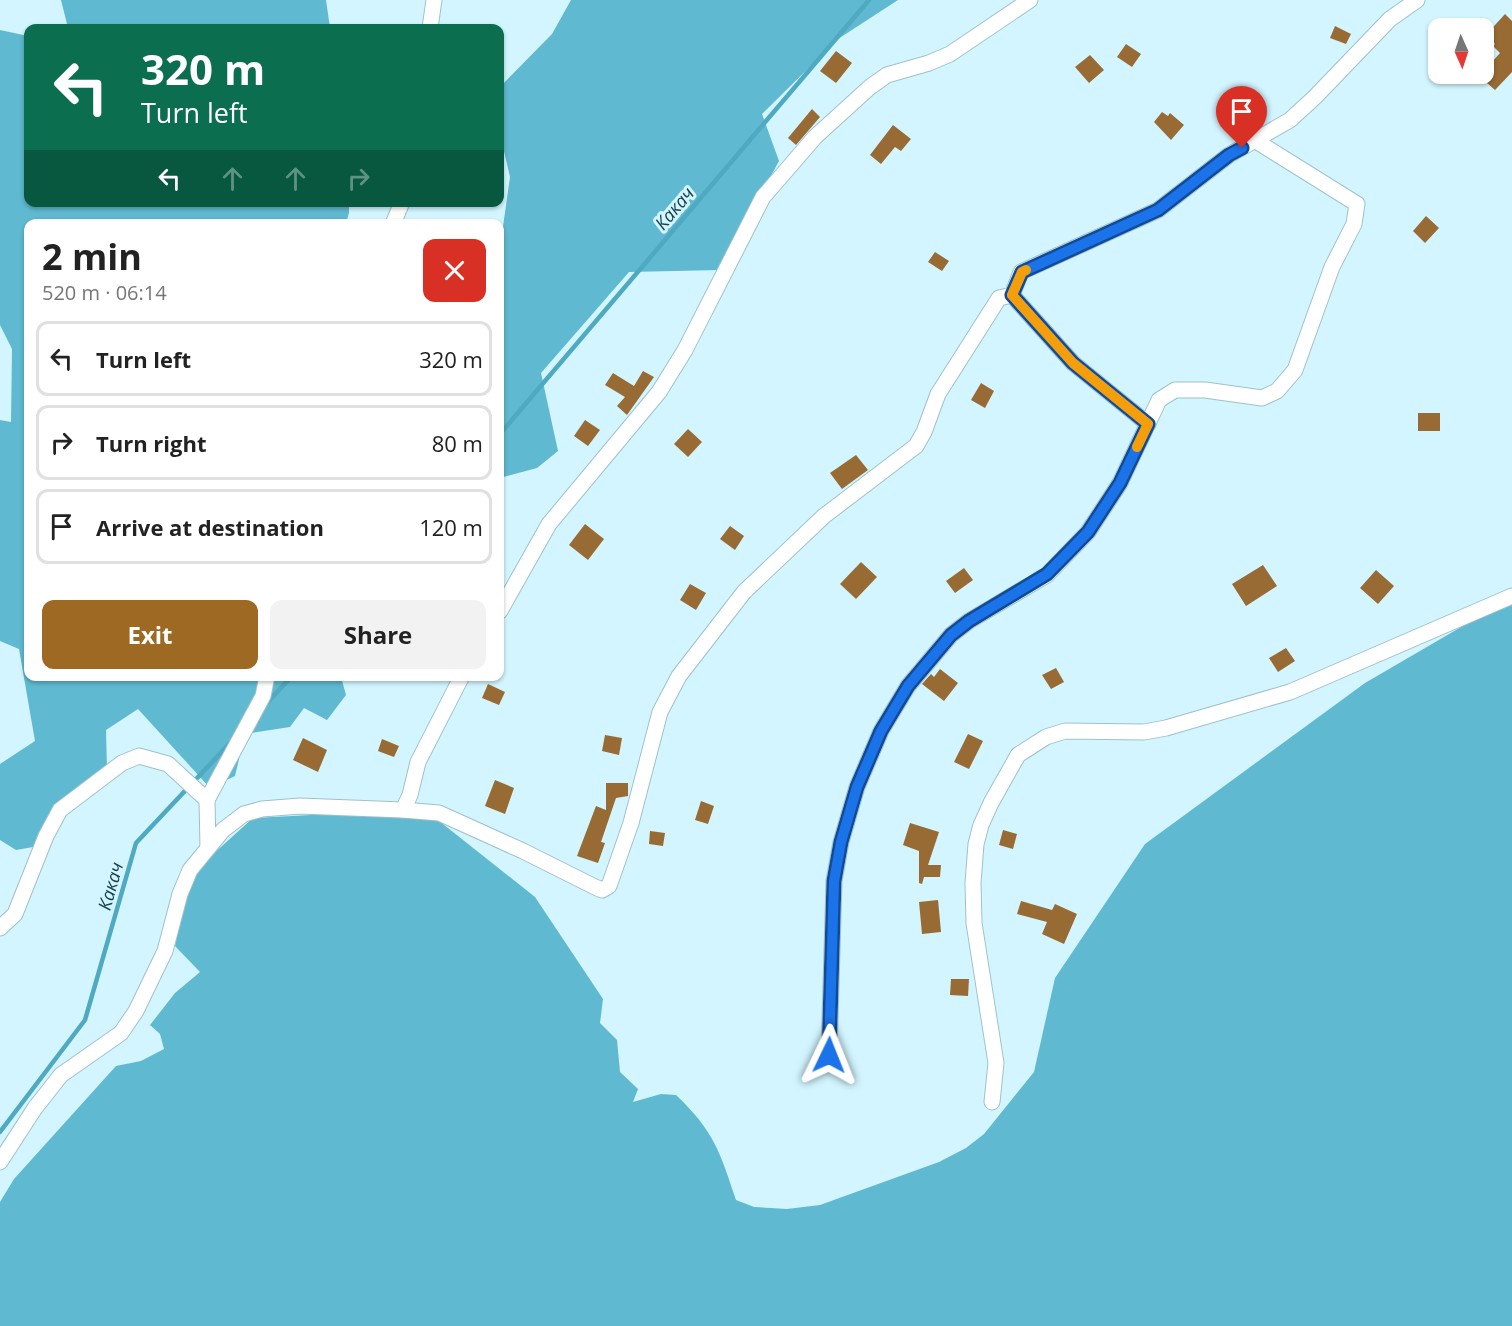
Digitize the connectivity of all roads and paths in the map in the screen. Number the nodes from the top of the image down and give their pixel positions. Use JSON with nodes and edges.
{"nodes":[{"id":1,"x":434,"y":0,"type":"edge"},
{"id":2,"x":1030,"y":0,"type":"edge"},
{"id":3,"x":1417,"y":0,"type":"edge"},
{"id":4,"x":431,"y":24,"type":"edge"},
{"id":5,"x":1256,"y":141,"type":"junction"},
{"id":6,"x":1012,"y":295,"type":"junction"},
{"id":7,"x":1148,"y":424,"type":"junction"},
{"id":8,"x":1512,"y":596,"type":"edge"},
{"id":9,"x":504,"y":604,"type":"edge"},
{"id":10,"x":266,"y":681,"type":"edge"},
{"id":11,"x":459,"y":681,"type":"edge"},
{"id":12,"x":202,"y":795,"type":"junction"},
{"id":13,"x":403,"y":810,"type":"junction"},
{"id":14,"x":208,"y":848,"type":"junction"},
{"id":15,"x":0,"y":928,"type":"edge"},
{"id":16,"x":829,"y":1055,"type":"dead end"},
{"id":17,"x":992,"y":1102,"type":"dead end"},
{"id":18,"x":0,"y":1162,"type":"edge"}],
"edges":[{"from":1,"to":4,"type":"street"},
{"from":2,"to":9,"type":"street"},
{"from":3,"to":5,"type":"street"},
{"from":5,"to":6,"type":"street"},
{"from":5,"to":7,"type":"street"},
{"from":6,"to":7,"type":"street"},
{"from":6,"to":13,"type":"street"},
{"from":7,"to":16,"type":"street"},
{"from":8,"to":17,"type":"street"},
{"from":10,"to":12,"type":"street"},
{"from":11,"to":13,"type":"street"},
{"from":12,"to":14,"type":"street"},
{"from":12,"to":15,"type":"street"},
{"from":13,"to":14,"type":"street"},
{"from":14,"to":18,"type":"street"}]}
